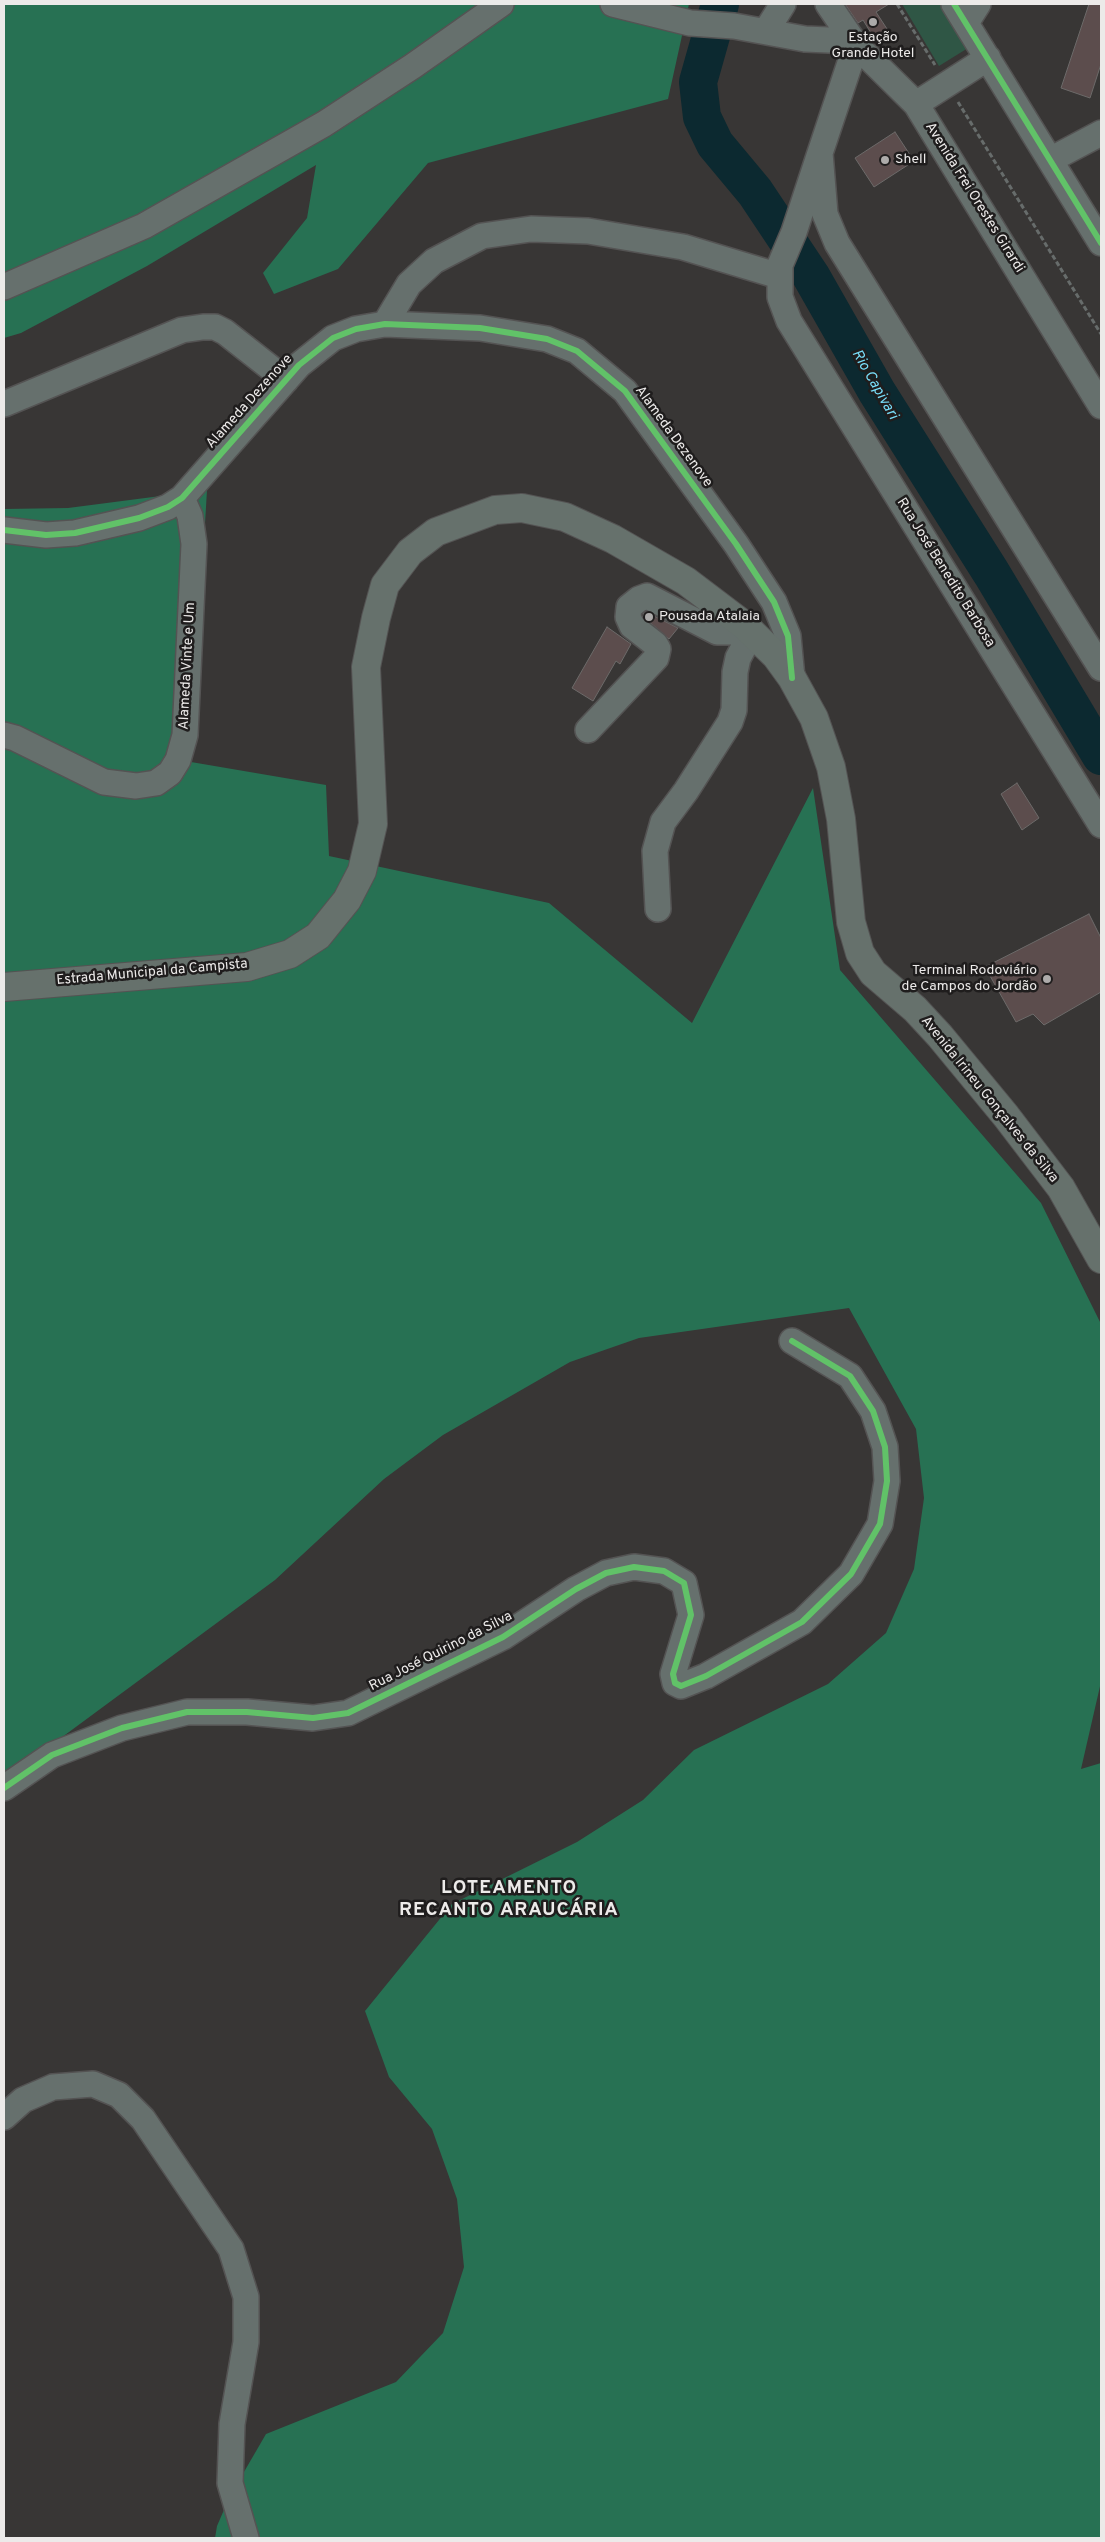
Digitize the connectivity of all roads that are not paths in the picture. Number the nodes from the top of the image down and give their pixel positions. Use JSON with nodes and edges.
{"nodes":[{"id":1,"x":500,"y":4,"type":"edge"},
{"id":2,"x":613,"y":4,"type":"edge"},
{"id":3,"x":783,"y":4,"type":"edge"},
{"id":4,"x":828,"y":4,"type":"edge"},
{"id":5,"x":966,"y":10,"type":"edge"},
{"id":6,"x":766,"y":31,"type":"junction"},
{"id":7,"x":854,"y":43,"type":"junction"},
{"id":8,"x":988,"y":58,"type":"junction"},
{"id":9,"x":916,"y":104,"type":"junction"},
{"id":10,"x":1101,"y":133,"type":"edge"},
{"id":11,"x":820,"y":153,"type":"junction"},
{"id":12,"x":1050,"y":160,"type":"junction"},
{"id":13,"x":1101,"y":243,"type":"edge"},
{"id":14,"x":780,"y":271,"type":"junction"},
{"id":15,"x":4,"y":287,"type":"edge"},
{"id":16,"x":385,"y":324,"type":"junction"},
{"id":17,"x":286,"y":380,"type":"junction"},
{"id":18,"x":4,"y":404,"type":"edge"},
{"id":19,"x":1101,"y":406,"type":"edge"},
{"id":20,"x":182,"y":498,"type":"junction"},
{"id":21,"x":565,"y":517,"type":"joint"},
{"id":22,"x":4,"y":530,"type":"edge"},
{"id":23,"x":752,"y":632,"type":"junction"},
{"id":24,"x":1101,"y":668,"type":"edge"},
{"id":25,"x":792,"y":678,"type":"junction"},
{"id":26,"x":588,"y":730,"type":"dead end"},
{"id":27,"x":4,"y":735,"type":"edge"},
{"id":28,"x":1101,"y":825,"type":"edge"},
{"id":29,"x":658,"y":909,"type":"dead end"},
{"id":30,"x":4,"y":987,"type":"edge"},
{"id":31,"x":1101,"y":1259,"type":"edge"},
{"id":32,"x":792,"y":1341,"type":"dead end"},
{"id":33,"x":4,"y":1788,"type":"edge"},
{"id":34,"x":4,"y":2117,"type":"edge"},
{"id":35,"x":246,"y":2538,"type":"edge"}],
"edges":[{"from":1,"to":15,"type":"street"},
{"from":2,"to":6,"type":"street"},
{"from":3,"to":6,"type":"street"},
{"from":4,"to":7,"type":"street","name":"Avenida Frei Orestes Girardi"},
{"from":5,"to":8,"type":"street"},
{"from":6,"to":7,"type":"street"},
{"from":7,"to":9,"type":"street","name":"Avenida Frei Orestes Girardi"},
{"from":7,"to":11,"type":"street"},
{"from":8,"to":9,"type":"street"},
{"from":8,"to":12,"type":"street"},
{"from":9,"to":19,"type":"street","name":"Avenida Frei Orestes Girardi"},
{"from":10,"to":12,"type":"street"},
{"from":11,"to":14,"type":"street"},
{"from":11,"to":24,"type":"street"},
{"from":12,"to":13,"type":"street"},
{"from":14,"to":16,"type":"street"},
{"from":14,"to":28,"type":"street","name":"Rua José Benedito Barbosa"},
{"from":16,"to":17,"type":"street","name":"Alameda Dezenove"},
{"from":16,"to":25,"type":"street","name":"Alameda Dezenove"},
{"from":17,"to":18,"type":"street"},
{"from":17,"to":20,"type":"street","name":"Alameda Dezenove"},
{"from":20,"to":22,"type":"street","name":"Alameda Dezenove"},
{"from":20,"to":27,"type":"street","name":"Alameda Vinte e Um"},
{"from":21,"to":23,"type":"main road","name":"Avenida Irineu Gonçalves da Silva"},
{"from":21,"to":30,"type":"main road","name":"Estrada Municipal da Campista"},
{"from":23,"to":25,"type":"main road","name":"Avenida Irineu Gonçalves da Silva"},
{"from":23,"to":26,"type":"street"},
{"from":23,"to":29,"type":"street"},
{"from":25,"to":31,"type":"main road","name":"Avenida Irineu Gonçalves da Silva"},
{"from":32,"to":33,"type":"street","name":"Rua José Quirino da Silva"},
{"from":34,"to":35,"type":"street"}]}
